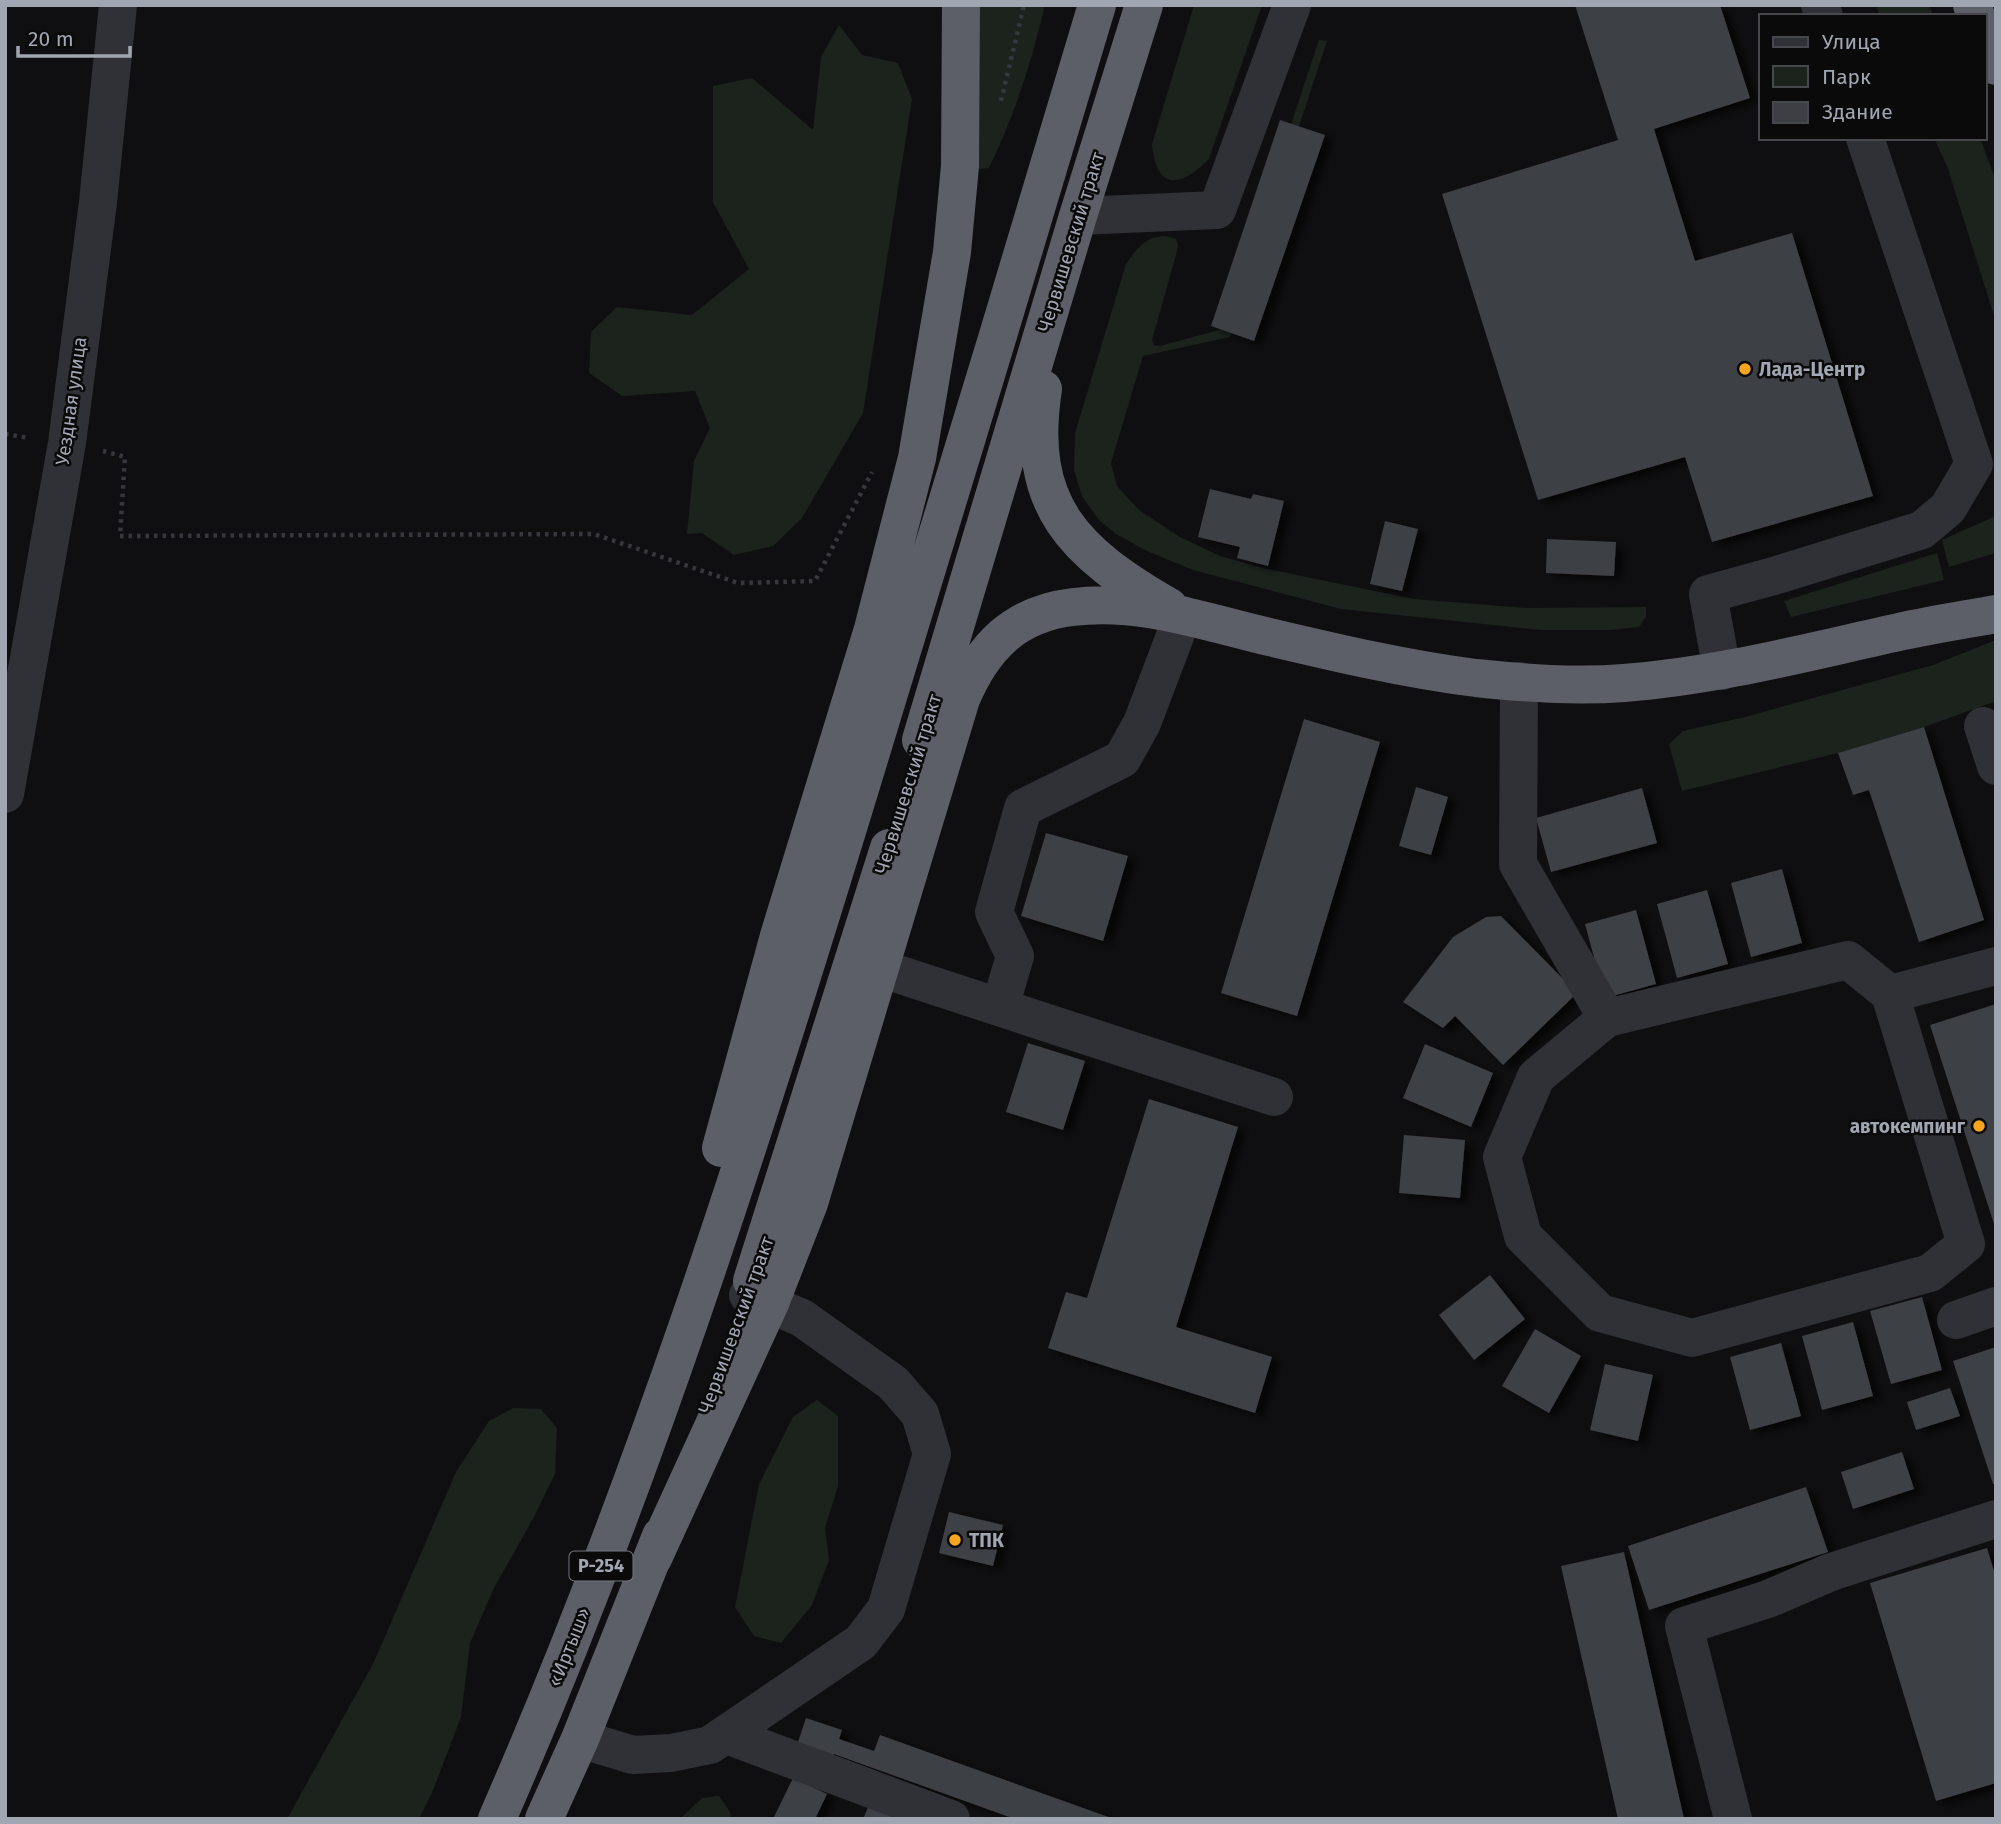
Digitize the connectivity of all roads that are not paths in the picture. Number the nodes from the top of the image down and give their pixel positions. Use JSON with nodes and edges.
{"nodes":[{"id":1,"x":118,"y":5,"type":"edge"},
{"id":2,"x":961,"y":5,"type":"edge"},
{"id":3,"x":1097,"y":5,"type":"edge"},
{"id":4,"x":1144,"y":5,"type":"edge"},
{"id":5,"x":1292,"y":5,"type":"edge"},
{"id":6,"x":1987,"y":44,"type":"edge"},
{"id":7,"x":1996,"y":66,"type":"edge"},
{"id":8,"x":1866,"y":140,"type":"edge"},
{"id":9,"x":1078,"y":216,"type":"junction"},
{"id":10,"x":1061,"y":276,"type":"junction"},
{"id":11,"x":1996,"y":590,"type":"edge"},
{"id":12,"x":1996,"y":614,"type":"edge"},
{"id":13,"x":1183,"y":615,"type":"junction"},
{"id":14,"x":19,"y":631,"type":"edge"},
{"id":15,"x":1898,"y":632,"type":"junction"},
{"id":16,"x":1722,"y":671,"type":"junction"},
{"id":17,"x":1519,"y":681,"type":"junction"},
{"id":18,"x":1983,"y":726,"type":"dead end"},
{"id":19,"x":1996,"y":766,"type":"edge"},
{"id":20,"x":5,"y":794,"type":"edge"},
{"id":21,"x":867,"y":965,"type":"junction"},
{"id":22,"x":1996,"y":966,"type":"edge"},
{"id":23,"x":1890,"y":994,"type":"junction"},
{"id":24,"x":1000,"y":1007,"type":"junction"},
{"id":25,"x":1607,"y":1017,"type":"junction"},
{"id":26,"x":1274,"y":1097,"type":"dead end"},
{"id":27,"x":759,"y":1299,"type":"junction"},
{"id":28,"x":1996,"y":1306,"type":"edge"},
{"id":29,"x":1956,"y":1320,"type":"dead end"},
{"id":30,"x":664,"y":1394,"type":"junction"},
{"id":31,"x":1996,"y":1519,"type":"edge"},
{"id":32,"x":727,"y":1735,"type":"junction"},
{"id":33,"x":580,"y":1739,"type":"junction"},
{"id":34,"x":497,"y":1819,"type":"edge"},
{"id":35,"x":544,"y":1819,"type":"edge"},
{"id":36,"x":951,"y":1819,"type":"edge"},
{"id":37,"x":1733,"y":1819,"type":"edge"}],
"edges":[{"from":1,"to":14,"type":"street","name":"Уездная улица"},
{"from":2,"to":30,"type":"highway"},
{"from":3,"to":30,"type":"highway"},
{"from":4,"to":9,"type":"highway","name":"Червишевский тракт"},
{"from":5,"to":9,"type":"street"},
{"from":6,"to":7,"type":"highway"},
{"from":8,"to":16,"type":"street"},
{"from":9,"to":10,"type":"highway","name":"Червишевский тракт"},
{"from":10,"to":13,"type":"highway"},
{"from":10,"to":21,"type":"highway","name":"Червишевский тракт"},
{"from":11,"to":15,"type":"highway"},
{"from":12,"to":15,"type":"highway"},
{"from":13,"to":17,"type":"highway"},
{"from":13,"to":21,"type":"highway"},
{"from":13,"to":24,"type":"street"},
{"from":14,"to":20,"type":"street","name":"Уездная улица"},
{"from":15,"to":16,"type":"highway"},
{"from":16,"to":17,"type":"highway"},
{"from":17,"to":25,"type":"street"},
{"from":18,"to":19,"type":"street"},
{"from":21,"to":24,"type":"street"},
{"from":21,"to":27,"type":"highway"},
{"from":22,"to":23,"type":"street"},
{"from":23,"to":25,"type":"street"},
{"from":23,"to":25,"type":"street"},
{"from":24,"to":26,"type":"street"},
{"from":27,"to":32,"type":"street"},
{"from":27,"to":33,"type":"highway","number":"Р-254"},
{"from":28,"to":29,"type":"street"},
{"from":30,"to":34,"type":"highway","name":"«Иртыш»","number":"Р-254"},
{"from":31,"to":37,"type":"street"},
{"from":32,"to":33,"type":"street"},
{"from":32,"to":36,"type":"street"},
{"from":33,"to":35,"type":"highway","number":"Р-254"}]}
